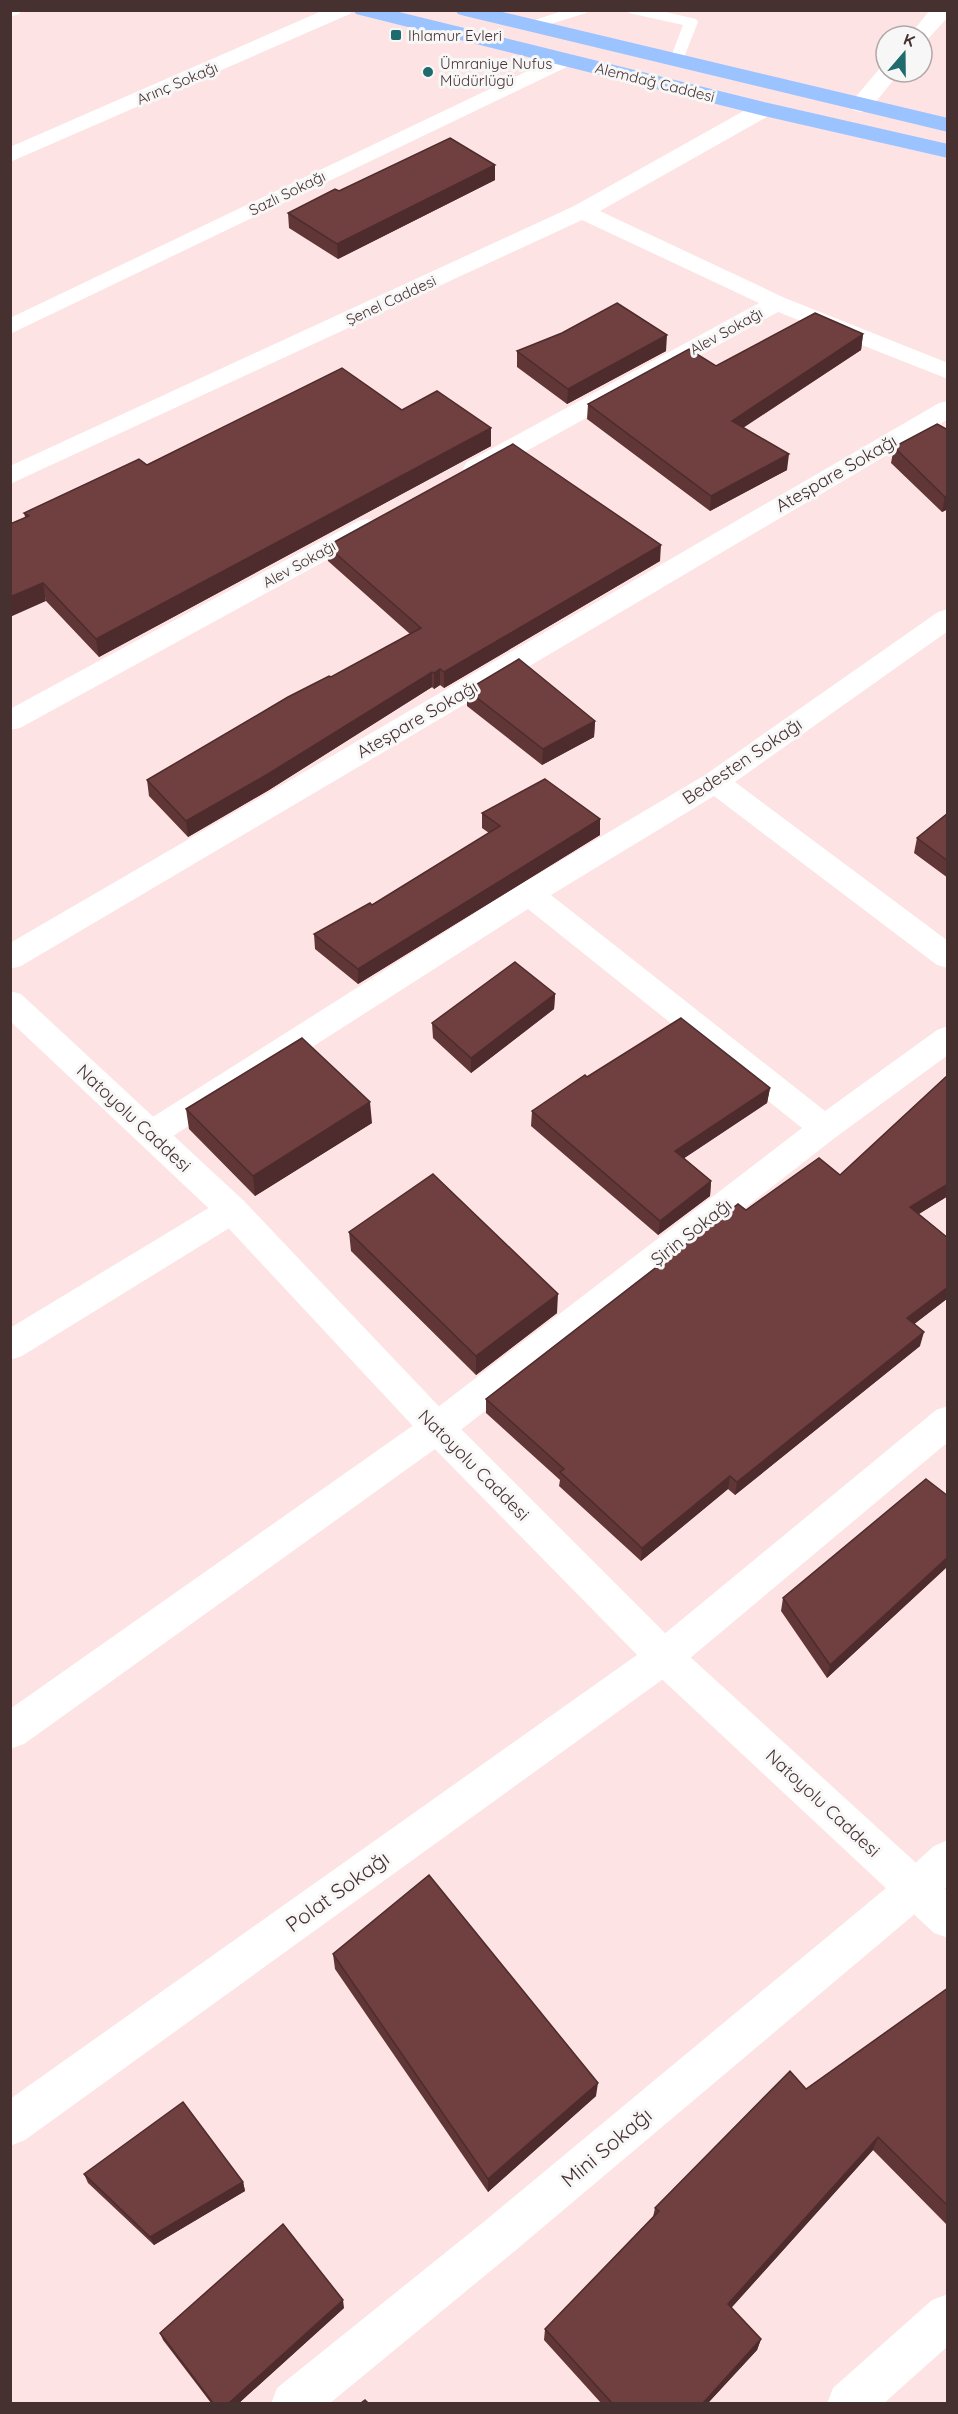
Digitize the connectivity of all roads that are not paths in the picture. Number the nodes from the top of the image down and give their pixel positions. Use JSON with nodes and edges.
{"nodes":[{"id":1,"x":343,"y":10,"type":"edge"},
{"id":2,"x":363,"y":10,"type":"edge"},
{"id":3,"x":581,"y":10,"type":"edge"},
{"id":4,"x":634,"y":10,"type":"edge"},
{"id":5,"x":942,"y":10,"type":"edge"},
{"id":6,"x":474,"y":11,"type":"edge"},
{"id":7,"x":931,"y":24,"type":"edge"},
{"id":8,"x":531,"y":26,"type":"junction"},
{"id":9,"x":563,"y":60,"type":"junction"},
{"id":10,"x":676,"y":62,"type":"junction"},
{"id":11,"x":879,"y":84,"type":"edge"},
{"id":12,"x":861,"y":105,"type":"junction"},
{"id":13,"x":764,"y":109,"type":"junction"},
{"id":14,"x":948,"y":124,"type":"edge"},
{"id":15,"x":948,"y":151,"type":"edge"},
{"id":16,"x":10,"y":155,"type":"edge"},
{"id":17,"x":582,"y":211,"type":"junction"},
{"id":18,"x":777,"y":303,"type":"junction"},
{"id":19,"x":10,"y":327,"type":"edge"},
{"id":20,"x":948,"y":372,"type":"edge"},
{"id":21,"x":948,"y":408,"type":"edge"},
{"id":22,"x":10,"y":476,"type":"edge"},
{"id":23,"x":452,"y":481,"type":"edge"},
{"id":24,"x":389,"y":515,"type":"edge"},
{"id":25,"x":948,"y":618,"type":"edge"},
{"id":26,"x":10,"y":721,"type":"edge"},
{"id":27,"x":716,"y":782,"type":"junction"},
{"id":28,"x":529,"y":894,"type":"junction"},
{"id":29,"x":948,"y":957,"type":"edge"},
{"id":30,"x":10,"y":958,"type":"edge"},
{"id":31,"x":10,"y":1002,"type":"edge"},
{"id":32,"x":948,"y":1038,"type":"edge"},
{"id":33,"x":825,"y":1128,"type":"junction"},
{"id":34,"x":151,"y":1134,"type":"junction"},
{"id":35,"x":232,"y":1210,"type":"junction"},
{"id":36,"x":10,"y":1346,"type":"edge"},
{"id":37,"x":948,"y":1421,"type":"edge"},
{"id":38,"x":437,"y":1428,"type":"junction"},
{"id":39,"x":664,"y":1657,"type":"junction"},
{"id":40,"x":10,"y":1731,"type":"edge"},
{"id":41,"x":948,"y":1858,"type":"edge"},
{"id":42,"x":917,"y":1888,"type":"junction"},
{"id":43,"x":948,"y":1919,"type":"edge"},
{"id":44,"x":10,"y":2125,"type":"edge"},
{"id":45,"x":948,"y":2316,"type":"edge"},
{"id":46,"x":293,"y":2403,"type":"edge"},
{"id":47,"x":849,"y":2403,"type":"edge"}],
"edges":[{"from":1,"to":16,"type":"street","name":"Arınç Sokağı"},
{"from":2,"to":9,"type":"main road","name":"Alemdağ Caddesi"},
{"from":3,"to":8,"type":"lane"},
{"from":4,"to":10,"type":"lane"},
{"from":5,"to":7,"type":"street"},
{"from":6,"to":8,"type":"main road","name":"Alemdağ Caddesi"},
{"from":8,"to":10,"type":"main road","name":"Alemdağ Caddesi"},
{"from":9,"to":13,"type":"main road","name":"Alemdağ Caddesi"},
{"from":9,"to":19,"type":"street","name":"Sazlı Sokağı"},
{"from":10,"to":12,"type":"main road","name":"Alemdağ Caddesi"},
{"from":11,"to":12,"type":"street"},
{"from":12,"to":14,"type":"main road","name":"Alemdağ Caddesi"},
{"from":13,"to":15,"type":"main road","name":"Alemdağ Caddesi"},
{"from":13,"to":17,"type":"street","name":"Şenel Caddesi"},
{"from":17,"to":18,"type":"street"},
{"from":17,"to":22,"type":"street","name":"Şenel Caddesi"},
{"from":18,"to":20,"type":"street"},
{"from":18,"to":23,"type":"street","name":"Alev Sokağı"},
{"from":21,"to":30,"type":"street","name":"Ateşpare Sokağı"},
{"from":24,"to":26,"type":"street","name":"Alev Sokağı"},
{"from":25,"to":27,"type":"street","name":"Bedesten Sokağı"},
{"from":27,"to":28,"type":"street","name":"Bedesten Sokağı"},
{"from":27,"to":29,"type":"street"},
{"from":28,"to":33,"type":"street"},
{"from":28,"to":34,"type":"street","name":"Bedesten Sokağı"},
{"from":31,"to":34,"type":"street","name":"Natoyolu Caddesi"},
{"from":32,"to":33,"type":"street","name":"Şirin Sokağı"},
{"from":33,"to":38,"type":"street","name":"Şirin Sokağı"},
{"from":34,"to":35,"type":"street","name":"Natoyolu Caddesi"},
{"from":35,"to":36,"type":"street"},
{"from":35,"to":38,"type":"street","name":"Natoyolu Caddesi"},
{"from":37,"to":39,"type":"street","name":"Polat Sokağı"},
{"from":38,"to":39,"type":"street","name":"Natoyolu Caddesi"},
{"from":38,"to":40,"type":"street","name":"Şirin Sokağı"},
{"from":39,"to":42,"type":"street","name":"Natoyolu Caddesi"},
{"from":39,"to":44,"type":"street","name":"Polat Sokağı"},
{"from":41,"to":42,"type":"street","name":"Mini Sokağı"},
{"from":42,"to":43,"type":"street","name":"Natoyolu Caddesi"},
{"from":42,"to":46,"type":"street","name":"Mini Sokağı"},
{"from":45,"to":47,"type":"street"}]}
